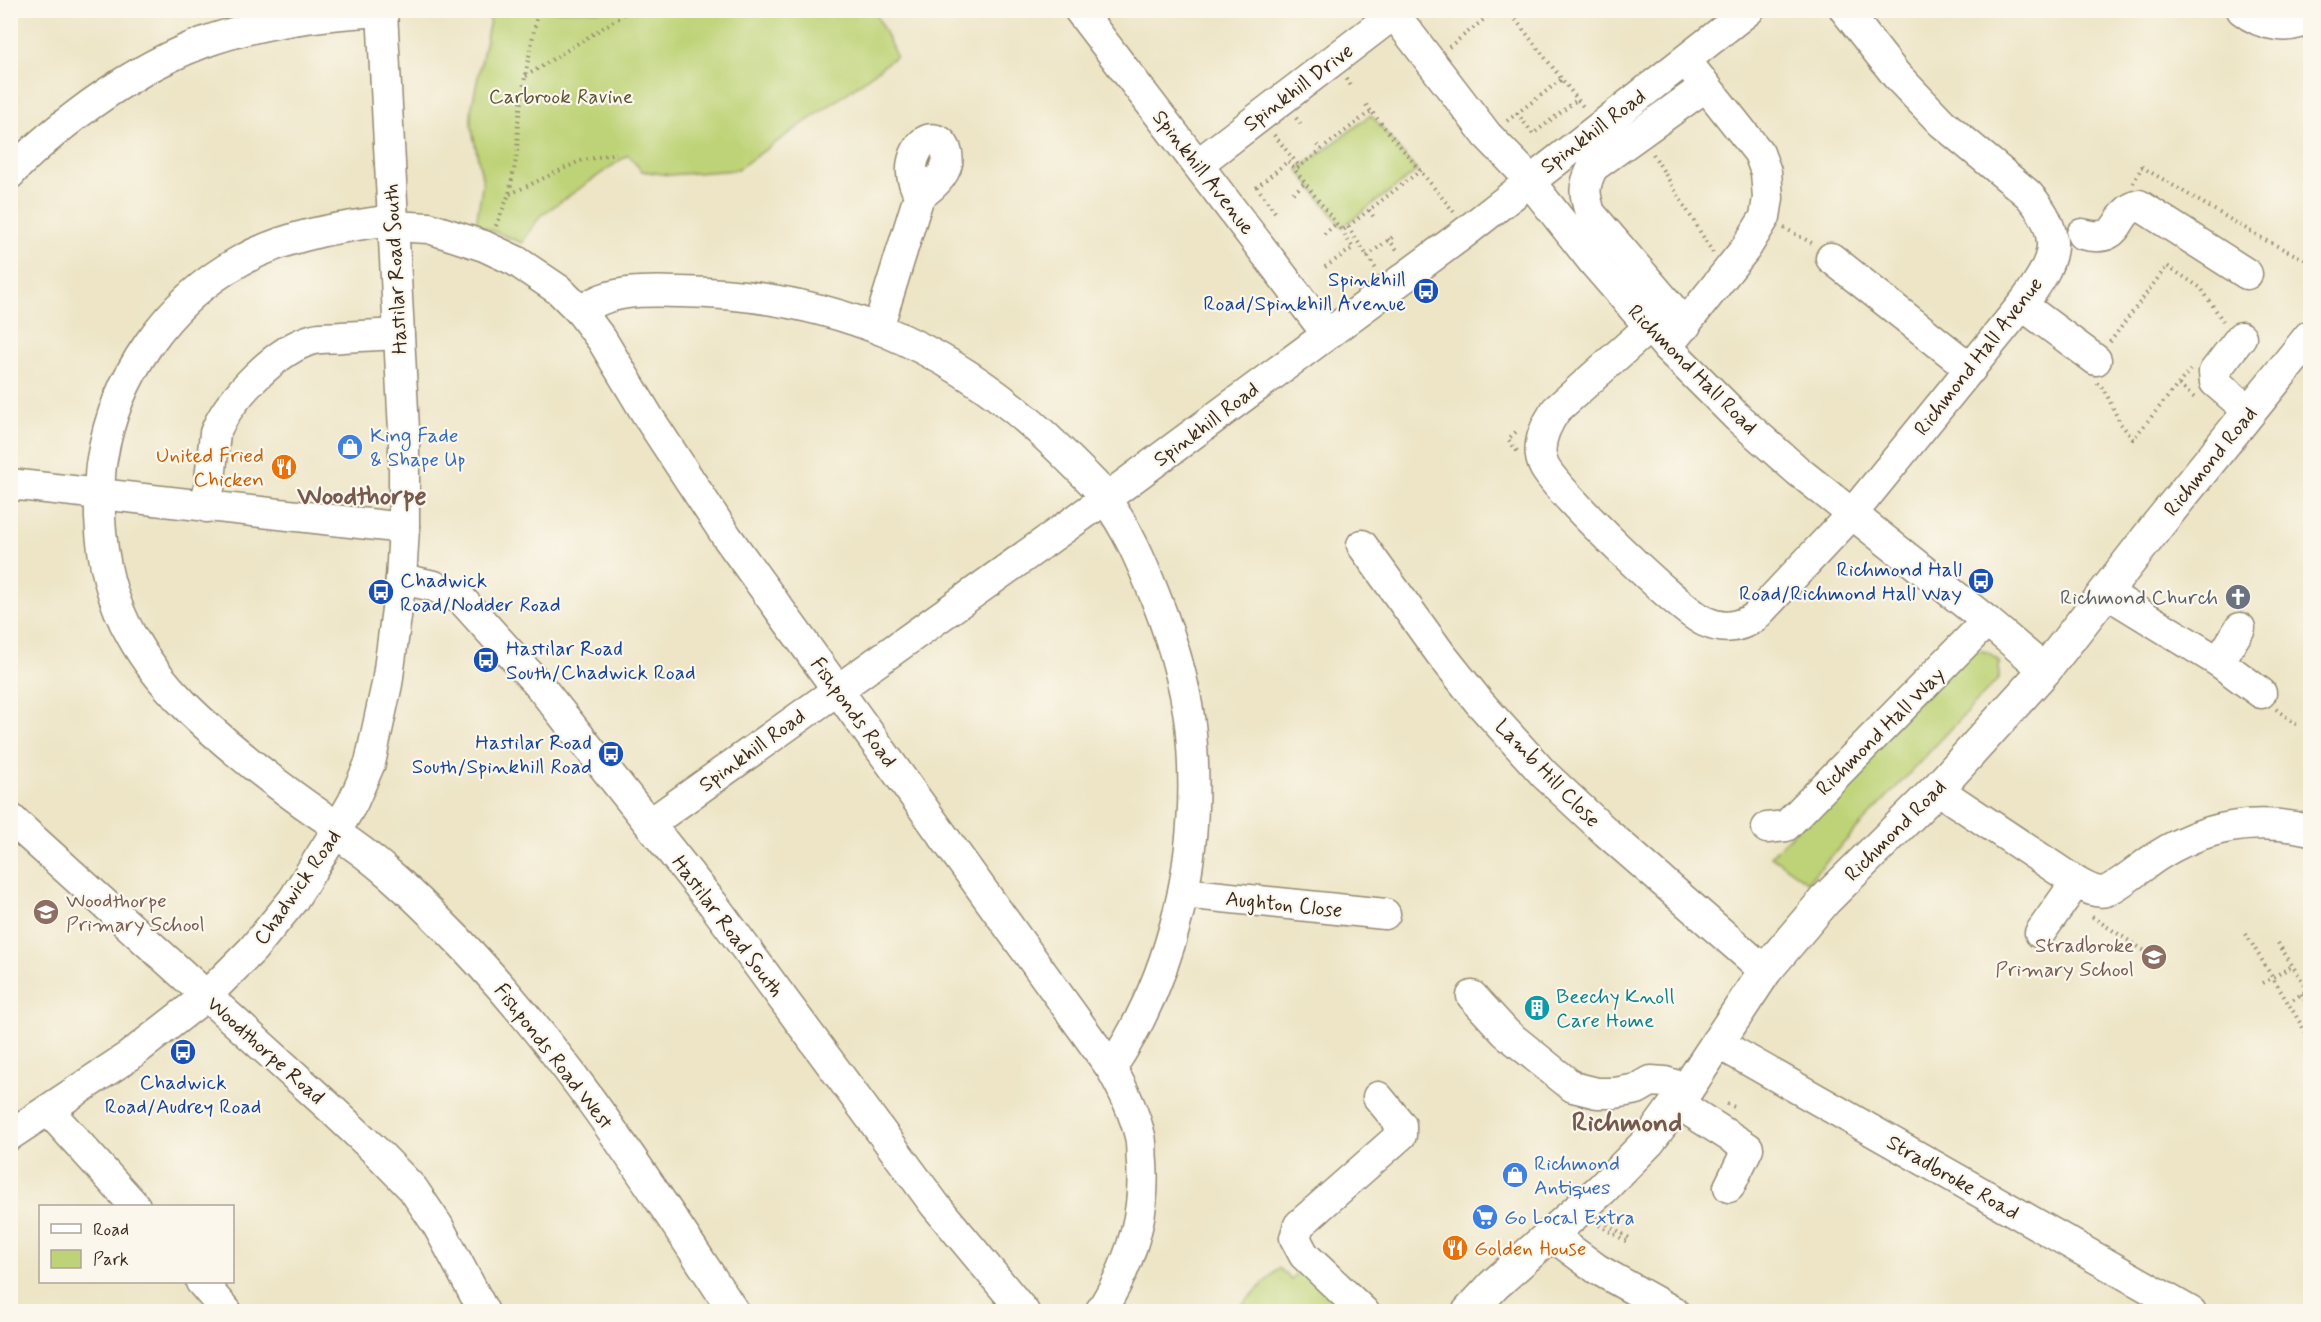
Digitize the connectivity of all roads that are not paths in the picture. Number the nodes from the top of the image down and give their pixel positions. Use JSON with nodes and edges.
{"nodes":[{"id":1,"x":382,"y":10,"type":"edge"},
{"id":2,"x":1079,"y":10,"type":"edge"},
{"id":3,"x":1749,"y":10,"type":"edge"},
{"id":4,"x":1845,"y":10,"type":"edge"},
{"id":5,"x":2242,"y":10,"type":"edge"},
{"id":6,"x":1397,"y":12,"type":"edge"},
{"id":7,"x":2310,"y":17,"type":"edge"},
{"id":8,"x":1686,"y":61,"type":"junction"},
{"id":9,"x":1706,"y":86,"type":"junction"},
{"id":10,"x":1198,"y":164,"type":"junction"},
{"id":11,"x":10,"y":174,"type":"edge"},
{"id":12,"x":1529,"y":180,"type":"junction"},
{"id":13,"x":919,"y":196,"type":"dead end"},
{"id":14,"x":392,"y":223,"type":"junction"},
{"id":15,"x":2082,"y":234,"type":"dead end"},
{"id":16,"x":1823,"y":252,"type":"road end"},
{"id":17,"x":2247,"y":274,"type":"dead end"},
{"id":18,"x":2022,"y":305,"type":"junction"},
{"id":19,"x":581,"y":312,"type":"junction"},
{"id":20,"x":1686,"y":325,"type":"junction"},
{"id":21,"x":878,"y":328,"type":"junction"},
{"id":22,"x":398,"y":334,"type":"junction"},
{"id":23,"x":1328,"y":334,"type":"junction"},
{"id":24,"x":2241,"y":337,"type":"road end"},
{"id":25,"x":1657,"y":338,"type":"junction"},
{"id":26,"x":2307,"y":348,"type":"edge"},
{"id":27,"x":2096,"y":360,"type":"road end"},
{"id":28,"x":1971,"y":369,"type":"junction"},
{"id":29,"x":2250,"y":412,"type":"junction"},
{"id":30,"x":10,"y":484,"type":"edge"},
{"id":31,"x":99,"y":494,"type":"junction"},
{"id":32,"x":1106,"y":499,"type":"junction"},
{"id":33,"x":207,"y":507,"type":"junction"},
{"id":34,"x":1852,"y":514,"type":"junction"},
{"id":35,"x":404,"y":528,"type":"junction"},
{"id":36,"x":1362,"y":545,"type":"dead end"},
{"id":37,"x":400,"y":579,"type":"junction"},
{"id":38,"x":2105,"y":592,"type":"junction"},
{"id":39,"x":1987,"y":621,"type":"junction"},
{"id":40,"x":2240,"y":628,"type":"dead end"},
{"id":41,"x":2219,"y":662,"type":"junction"},
{"id":42,"x":2045,"y":670,"type":"junction"},
{"id":43,"x":837,"y":689,"type":"junction"},
{"id":44,"x":2268,"y":701,"type":"road end"},
{"id":45,"x":1939,"y":788,"type":"junction"},
{"id":46,"x":10,"y":818,"type":"edge"},
{"id":47,"x":651,"y":823,"type":"junction"},
{"id":48,"x":1767,"y":828,"type":"dead end"},
{"id":49,"x":337,"y":830,"type":"junction"},
{"id":50,"x":2310,"y":830,"type":"edge"},
{"id":51,"x":2076,"y":882,"type":"junction"},
{"id":52,"x":1183,"y":893,"type":"junction"},
{"id":53,"x":1385,"y":914,"type":"dead end"},
{"id":54,"x":2040,"y":933,"type":"dead end"},
{"id":55,"x":1765,"y":971,"type":"junction"},
{"id":56,"x":206,"y":996,"type":"junction"},
{"id":57,"x":1472,"y":996,"type":"dead end"},
{"id":58,"x":1716,"y":1042,"type":"junction"},
{"id":59,"x":1111,"y":1068,"type":"junction"},
{"id":60,"x":1682,"y":1096,"type":"junction"},
{"id":61,"x":1378,"y":1097,"type":"dead end"},
{"id":62,"x":48,"y":1110,"type":"junction"},
{"id":63,"x":10,"y":1135,"type":"edge"},
{"id":64,"x":1729,"y":1187,"type":"dead end"},
{"id":65,"x":134,"y":1205,"type":"edge"},
{"id":66,"x":1551,"y":1235,"type":"junction"},
{"id":67,"x":203,"y":1283,"type":"edge"},
{"id":68,"x":1632,"y":1302,"type":"edge"},
{"id":69,"x":1482,"y":1307,"type":"edge"},
{"id":70,"x":227,"y":1311,"type":"edge"},
{"id":71,"x":484,"y":1311,"type":"edge"},
{"id":72,"x":734,"y":1311,"type":"edge"},
{"id":73,"x":1024,"y":1311,"type":"edge"},
{"id":74,"x":1100,"y":1311,"type":"edge"},
{"id":75,"x":1364,"y":1311,"type":"edge"},
{"id":76,"x":1674,"y":1311,"type":"edge"},
{"id":77,"x":2191,"y":1311,"type":"edge"}],
"edges":[{"from":1,"to":11,"type":"street"},
{"from":1,"to":14,"type":"street","name":"Hastilar Road South"},
{"from":2,"to":10,"type":"street","name":"Spinkhill Avenue"},
{"from":3,"to":8,"type":"street","name":"Spinkhill Road"},
{"from":4,"to":18,"type":"street","name":"Richmond Hall Avenue"},
{"from":5,"to":7,"type":"street"},
{"from":6,"to":10,"type":"street","name":"Spinkhill Drive"},
{"from":6,"to":12,"type":"street","name":"Richmond Hall Road"},
{"from":8,"to":9,"type":"street"},
{"from":8,"to":12,"type":"street","name":"Spinkhill Road"},
{"from":9,"to":20,"type":"street"},
{"from":9,"to":20,"type":"street"},
{"from":10,"to":23,"type":"street","name":"Spinkhill Avenue"},
{"from":12,"to":23,"type":"street","name":"Spinkhill Road"},
{"from":12,"to":25,"type":"street","name":"Richmond Hall Road"},
{"from":13,"to":21,"type":"street"},
{"from":14,"to":19,"type":"street","name":"Fishponds Road"},
{"from":14,"to":22,"type":"street","name":"Hastilar Road South"},
{"from":14,"to":31,"type":"street","name":"Fishponds Road West"},
{"from":15,"to":17,"type":"street"},
{"from":16,"to":28,"type":"street"},
{"from":18,"to":27,"type":"street"},
{"from":18,"to":28,"type":"street","name":"Richmond Hall Avenue"},
{"from":19,"to":21,"type":"street"},
{"from":19,"to":43,"type":"street","name":"Fishponds Road"},
{"from":20,"to":25,"type":"street"},
{"from":21,"to":32,"type":"street"},
{"from":22,"to":33,"type":"street"},
{"from":22,"to":35,"type":"street","name":"Hastilar Road South"},
{"from":23,"to":32,"type":"street","name":"Spinkhill Road"},
{"from":24,"to":29,"type":"street"},
{"from":25,"to":34,"type":"street","name":"Richmond Hall Road"},
{"from":25,"to":34,"type":"street","name":"Richmond Hall Avenue"},
{"from":26,"to":29,"type":"main road","name":"Richmond Road"},
{"from":28,"to":34,"type":"street","name":"Richmond Hall Avenue"},
{"from":29,"to":38,"type":"main road","name":"Richmond Road"},
{"from":30,"to":31,"type":"street"},
{"from":31,"to":33,"type":"street"},
{"from":31,"to":49,"type":"street","name":"Fishponds Road West"},
{"from":32,"to":43,"type":"street","name":"Spinkhill Road"},
{"from":32,"to":52,"type":"street"},
{"from":33,"to":35,"type":"street"},
{"from":34,"to":39,"type":"street","name":"Richmond Hall Road"},
{"from":35,"to":37,"type":"street","name":"Chadwick Road"},
{"from":36,"to":55,"type":"street","name":"Lamb Hill Close"},
{"from":37,"to":47,"type":"street","name":"Hastilar Road South"},
{"from":37,"to":49,"type":"street","name":"Chadwick Road"},
{"from":38,"to":41,"type":"street"},
{"from":38,"to":42,"type":"main road","name":"Richmond Road"},
{"from":39,"to":42,"type":"street","name":"Richmond Hall Road"},
{"from":39,"to":48,"type":"street","name":"Richmond Hall Way"},
{"from":40,"to":41,"type":"street"},
{"from":41,"to":44,"type":"street"},
{"from":42,"to":45,"type":"main road","name":"Richmond Road"},
{"from":43,"to":47,"type":"street","name":"Spinkhill Road"},
{"from":43,"to":59,"type":"street","name":"Fishponds Road"},
{"from":45,"to":51,"type":"street"},
{"from":45,"to":55,"type":"main road","name":"Richmond Road"},
{"from":46,"to":56,"type":"street","name":"Woodthorpe Road"},
{"from":47,"to":73,"type":"street","name":"Hastilar Road South"},
{"from":49,"to":56,"type":"street","name":"Chadwick Road"},
{"from":49,"to":72,"type":"street","name":"Fishponds Road West"},
{"from":50,"to":51,"type":"street"},
{"from":51,"to":54,"type":"street"},
{"from":52,"to":53,"type":"street","name":"Aughton Close"},
{"from":52,"to":59,"type":"street"},
{"from":55,"to":58,"type":"main road","name":"Richmond Road"},
{"from":56,"to":62,"type":"street","name":"Chadwick Road"},
{"from":56,"to":71,"type":"street","name":"Woodthorpe Road"},
{"from":57,"to":60,"type":"street"},
{"from":58,"to":60,"type":"main road","name":"Richmond Road"},
{"from":58,"to":77,"type":"street","name":"Stradbroke Road"},
{"from":59,"to":74,"type":"street","name":"Fishponds Road"},
{"from":60,"to":64,"type":"street"},
{"from":60,"to":66,"type":"main road","name":"Richmond Road"},
{"from":61,"to":75,"type":"street"},
{"from":62,"to":63,"type":"street","name":"Chadwick Road"},
{"from":62,"to":65,"type":"street"},
{"from":66,"to":68,"type":"street"},
{"from":66,"to":69,"type":"main road","name":"Richmond Road"},
{"from":67,"to":70,"type":"street"},
{"from":68,"to":76,"type":"street"}]}
